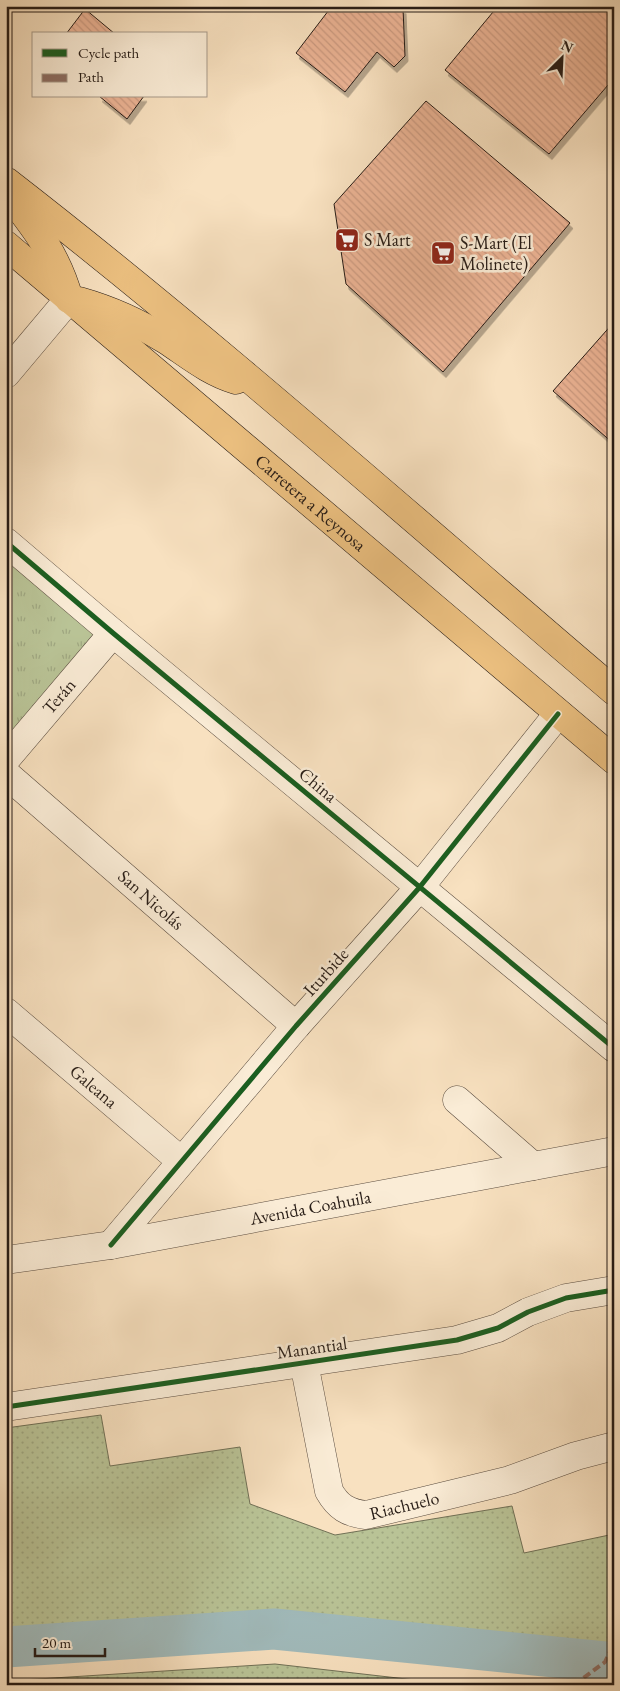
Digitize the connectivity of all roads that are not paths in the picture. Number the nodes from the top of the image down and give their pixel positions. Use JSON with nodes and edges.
{"nodes":[{"id":1,"x":6,"y":181,"type":"edge"},
{"id":2,"x":6,"y":190,"type":"edge"},
{"id":3,"x":6,"y":246,"type":"edge"},
{"id":4,"x":69,"y":299,"type":"junction"},
{"id":5,"x":6,"y":374,"type":"edge"},
{"id":6,"x":258,"y":388,"type":"junction"},
{"id":7,"x":6,"y":542,"type":"edge"},
{"id":8,"x":113,"y":633,"type":"junction"},
{"id":9,"x":614,"y":691,"type":"edge"},
{"id":10,"x":558,"y":714,"type":"junction"},
{"id":11,"x":6,"y":759,"type":"edge"},
{"id":12,"x":614,"y":760,"type":"edge"},
{"id":13,"x":6,"y":774,"type":"edge"},
{"id":14,"x":419,"y":888,"type":"junction"},
{"id":15,"x":6,"y":1012,"type":"edge"},
{"id":16,"x":296,"y":1026,"type":"junction"},
{"id":17,"x":614,"y":1048,"type":"edge"},
{"id":18,"x":457,"y":1100,"type":"dead end"},
{"id":19,"x":614,"y":1151,"type":"edge"},
{"id":20,"x":180,"y":1160,"type":"junction"},
{"id":21,"x":532,"y":1166,"type":"junction"},
{"id":22,"x":111,"y":1245,"type":"junction"},
{"id":23,"x":10,"y":1256,"type":"edge"},
{"id":24,"x":614,"y":1290,"type":"edge"},
{"id":25,"x":304,"y":1363,"type":"junction"},
{"id":26,"x":6,"y":1407,"type":"edge"},
{"id":27,"x":614,"y":1446,"type":"edge"}],
"edges":[{"from":1,"to":6,"type":"main road"},
{"from":2,"to":4,"type":"main road"},
{"from":3,"to":4,"type":"main road","name":"Carretera a Reynosa"},
{"from":4,"to":5,"type":"street"},
{"from":4,"to":6,"type":"main road"},
{"from":4,"to":10,"type":"main road","name":"Carretera a Reynosa"},
{"from":6,"to":9,"type":"main road"},
{"from":7,"to":8,"type":"street","name":"China"},
{"from":8,"to":11,"type":"street","name":"Terán"},
{"from":8,"to":14,"type":"street","name":"China"},
{"from":10,"to":12,"type":"main road","name":"Carretera a Reynosa"},
{"from":10,"to":14,"type":"street","name":"Iturbide"},
{"from":13,"to":16,"type":"street","name":"San Nicolás"},
{"from":14,"to":16,"type":"street","name":"Iturbide"},
{"from":14,"to":17,"type":"street","name":"China"},
{"from":15,"to":20,"type":"street","name":"Galeana"},
{"from":16,"to":20,"type":"street","name":"Iturbide"},
{"from":18,"to":21,"type":"street"},
{"from":19,"to":21,"type":"street","name":"Avenida Coahuila"},
{"from":20,"to":22,"type":"street","name":"Iturbide"},
{"from":21,"to":22,"type":"street","name":"Avenida Coahuila"},
{"from":22,"to":23,"type":"street","name":"Avenida Coahuila"},
{"from":24,"to":25,"type":"street","name":"Manantial"},
{"from":25,"to":26,"type":"street","name":"Manantial"},
{"from":25,"to":27,"type":"street","name":"Riachuelo"}]}
